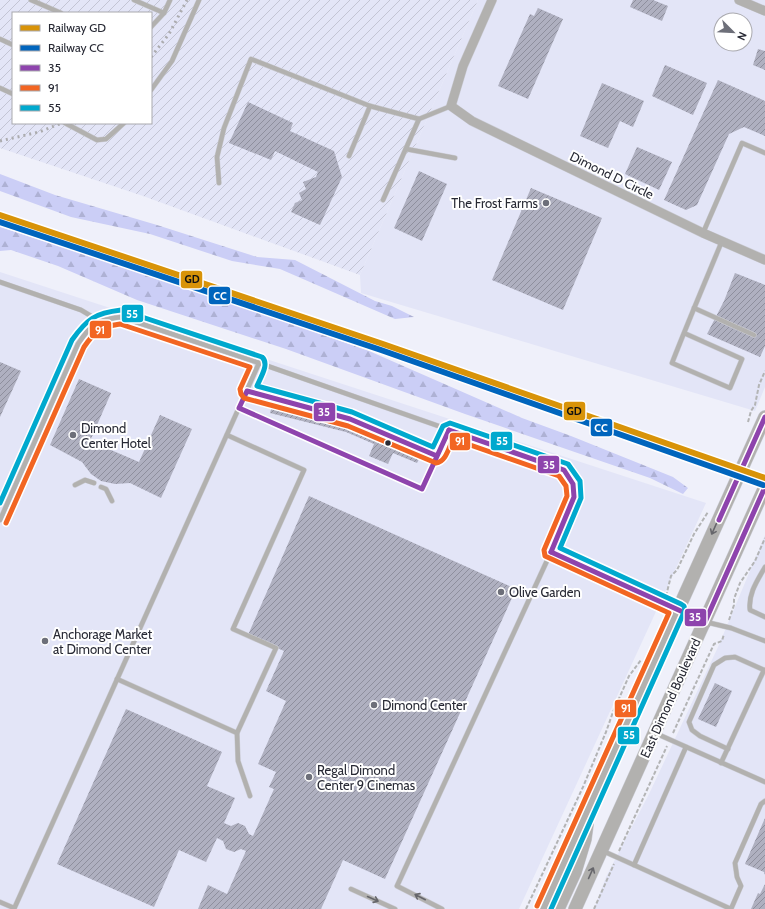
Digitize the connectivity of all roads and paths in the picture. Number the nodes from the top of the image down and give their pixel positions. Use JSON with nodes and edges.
{"nodes":[{"id":1,"x":31,"y":0,"type":"edge"},
{"id":2,"x":134,"y":0,"type":"edge"},
{"id":3,"x":170,"y":0,"type":"edge"},
{"id":4,"x":199,"y":0,"type":"edge"},
{"id":5,"x":492,"y":0,"type":"edge"},
{"id":6,"x":739,"y":0,"type":"edge"},
{"id":7,"x":765,"y":11,"type":"edge"},
{"id":8,"x":59,"y":12,"type":"edge"},
{"id":9,"x":164,"y":13,"type":"junction"},
{"id":10,"x":152,"y":26,"type":"edge"},
{"id":11,"x":0,"y":39,"type":"edge"},
{"id":12,"x":12,"y":45,"type":"edge"},
{"id":13,"x":0,"y":88,"type":"edge"},
{"id":14,"x":152,"y":89,"type":"edge"},
{"id":15,"x":12,"y":94,"type":"edge"},
{"id":16,"x":370,"y":106,"type":"junction"},
{"id":17,"x":451,"y":106,"type":"junction"},
{"id":18,"x":419,"y":119,"type":"junction"},
{"id":19,"x":67,"y":124,"type":"edge"},
{"id":20,"x":123,"y":124,"type":"edge"},
{"id":21,"x":406,"y":149,"type":"junction"},
{"id":22,"x":765,"y":153,"type":"edge"},
{"id":23,"x":349,"y":156,"type":"dead end"},
{"id":24,"x":455,"y":158,"type":"dead end"},
{"id":25,"x":219,"y":183,"type":"dead end"},
{"id":26,"x":383,"y":200,"type":"dead end"},
{"id":27,"x":703,"y":233,"type":"junction"},
{"id":28,"x":722,"y":241,"type":"junction"},
{"id":29,"x":764,"y":257,"type":"edge"},
{"id":30,"x":0,"y":282,"type":"edge"},
{"id":31,"x":694,"y":308,"type":"junction"},
{"id":32,"x":95,"y":323,"type":"junction"},
{"id":33,"x":684,"y":333,"type":"junction"},
{"id":34,"x":754,"y":335,"type":"dead end"},
{"id":35,"x":259,"y":363,"type":"junction"},
{"id":36,"x":765,"y":371,"type":"edge"},
{"id":37,"x":247,"y":391,"type":"junction"},
{"id":38,"x":239,"y":408,"type":"junction"},
{"id":39,"x":765,"y":417,"type":"edge"},
{"id":40,"x":748,"y":425,"type":"dead end"},
{"id":41,"x":449,"y":430,"type":"junction"},
{"id":42,"x":227,"y":435,"type":"junction"},
{"id":43,"x":437,"y":456,"type":"junction"},
{"id":44,"x":94,"y":483,"type":"dead end"},
{"id":45,"x":75,"y":485,"type":"dead end"},
{"id":46,"x":101,"y":487,"type":"dead end"},
{"id":47,"x":765,"y":487,"type":"edge"},
{"id":48,"x":112,"y":501,"type":"dead end"},
{"id":49,"x":710,"y":509,"type":"dead end"},
{"id":50,"x":0,"y":520,"type":"edge"},
{"id":51,"x":765,"y":538,"type":"edge"},
{"id":52,"x":551,"y":552,"type":"junction"},
{"id":53,"x":765,"y":567,"type":"edge"},
{"id":54,"x":664,"y":604,"type":"junction"},
{"id":55,"x":678,"y":610,"type":"junction"},
{"id":56,"x":765,"y":617,"type":"edge"},
{"id":57,"x":705,"y":622,"type":"junction"},
{"id":58,"x":726,"y":627,"type":"junction"},
{"id":59,"x":765,"y":641,"type":"edge"},
{"id":60,"x":764,"y":670,"type":"edge"},
{"id":61,"x":117,"y":679,"type":"junction"},
{"id":62,"x":237,"y":733,"type":"junction"},
{"id":63,"x":654,"y":733,"type":"junction"},
{"id":64,"x":670,"y":740,"type":"junction"},
{"id":65,"x":686,"y":747,"type":"junction"},
{"id":66,"x":728,"y":749,"type":"junction"},
{"id":67,"x":721,"y":763,"type":"junction"},
{"id":68,"x":765,"y":782,"type":"edge"},
{"id":69,"x":250,"y":796,"type":"dead end"},
{"id":70,"x":765,"y":800,"type":"edge"},
{"id":71,"x":591,"y":804,"type":"junction"},
{"id":72,"x":602,"y":850,"type":"junction"},
{"id":73,"x":617,"y":857,"type":"junction"},
{"id":74,"x":634,"y":865,"type":"junction"},
{"id":75,"x":351,"y":889,"type":"dead end"},
{"id":76,"x":0,"y":902,"type":"edge"},
{"id":77,"x":14,"y":908,"type":"edge"},
{"id":78,"x":396,"y":909,"type":"edge"},
{"id":79,"x":442,"y":909,"type":"edge"},
{"id":80,"x":543,"y":909,"type":"edge"},
{"id":81,"x":558,"y":909,"type":"edge"},
{"id":82,"x":577,"y":909,"type":"edge"},
{"id":83,"x":594,"y":909,"type":"edge"}],
"edges":[{"from":1,"to":8,"type":"lane"},
{"from":2,"to":9,"type":"lane"},
{"from":3,"to":9,"type":"lane"},
{"from":4,"to":14,"type":"lane"},
{"from":5,"to":17,"type":"street"},
{"from":6,"to":7,"type":"street"},
{"from":9,"to":10,"type":"lane"},
{"from":11,"to":12,"type":"lane"},
{"from":13,"to":15,"type":"lane"},
{"from":16,"to":18,"type":"lane"},
{"from":16,"to":23,"type":"lane"},
{"from":16,"to":25,"type":"lane"},
{"from":17,"to":18,"type":"lane"},
{"from":17,"to":27,"type":"street","name":"Dimond D Circle"},
{"from":18,"to":21,"type":"lane"},
{"from":19,"to":20,"type":"lane"},
{"from":21,"to":24,"type":"lane"},
{"from":21,"to":26,"type":"lane"},
{"from":22,"to":27,"type":"lane"},
{"from":27,"to":28,"type":"street","name":"Dimond D Circle"},
{"from":28,"to":29,"type":"street","name":"Dimond D Circle"},
{"from":28,"to":31,"type":"lane"},
{"from":30,"to":32,"type":"lane"},
{"from":31,"to":33,"type":"lane"},
{"from":31,"to":34,"type":"lane"},
{"from":32,"to":35,"type":"lane"},
{"from":32,"to":50,"type":"lane"},
{"from":33,"to":33,"type":"lane"},
{"from":35,"to":37,"type":"lane"},
{"from":35,"to":41,"type":"lane"},
{"from":36,"to":40,"type":"path"},
{"from":37,"to":38,"type":"lane"},
{"from":37,"to":43,"type":"lane"},
{"from":38,"to":42,"type":"lane"},
{"from":38,"to":43,"type":"lane"},
{"from":39,"to":55,"type":"main road","one_way":true},
{"from":41,"to":43,"type":"lane"},
{"from":41,"to":52,"type":"lane"},
{"from":42,"to":61,"type":"lane"},
{"from":42,"to":62,"type":"lane"},
{"from":44,"to":45,"type":"lane"},
{"from":46,"to":48,"type":"lane"},
{"from":47,"to":57,"type":"main road","name":"East Dimond Boulevard"},
{"from":49,"to":54,"type":"path"},
{"from":51,"to":58,"type":"path"},
{"from":52,"to":54,"type":"lane"},
{"from":79,"to":52,"type":"lane","one_way":true},
{"from":53,"to":56,"type":"lane"},
{"from":54,"to":55,"type":"lane"},
{"from":55,"to":57,"type":"main road"},
{"from":55,"to":71,"type":"main road"},
{"from":57,"to":58,"type":"lane"},
{"from":57,"to":63,"type":"main road","name":"East Dimond Boulevard"},
{"from":58,"to":59,"type":"lane"},
{"from":58,"to":64,"type":"path"},
{"from":60,"to":66,"type":"lane"},
{"from":60,"to":66,"type":"lane"},
{"from":61,"to":62,"type":"lane"},
{"from":61,"to":77,"type":"lane"},
{"from":62,"to":69,"type":"lane"},
{"from":63,"to":64,"type":"lane"},
{"from":63,"to":72,"type":"main road","name":"East Dimond Boulevard"},
{"from":64,"to":65,"type":"lane"},
{"from":64,"to":73,"type":"path"},
{"from":65,"to":67,"type":"lane"},
{"from":65,"to":74,"type":"lane"},
{"from":66,"to":67,"type":"lane"},
{"from":67,"to":68,"type":"lane"},
{"from":70,"to":74,"type":"lane"},
{"from":71,"to":80,"type":"main road"},
{"from":71,"to":81,"type":"main road"},
{"from":72,"to":73,"type":"lane"},
{"from":82,"to":72,"type":"main road","name":"East Dimond Boulevard","one_way":true},
{"from":73,"to":74,"type":"lane"},
{"from":73,"to":83,"type":"path"},
{"from":75,"to":78,"type":"lane","one_way":true},
{"from":76,"to":77,"type":"lane"}]}
